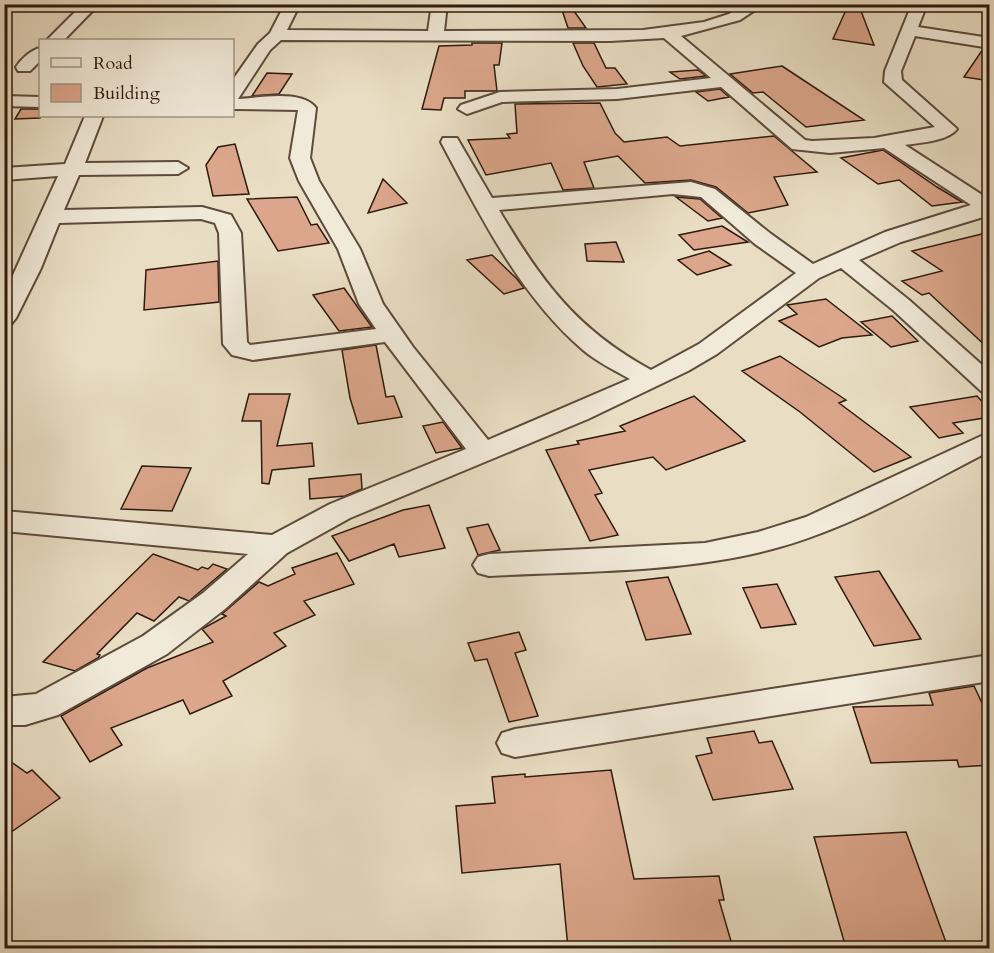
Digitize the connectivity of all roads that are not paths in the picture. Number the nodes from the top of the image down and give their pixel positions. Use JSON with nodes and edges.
{"nodes":[{"id":1,"x":92,"y":4,"type":"edge"},
{"id":2,"x":293,"y":4,"type":"edge"},
{"id":3,"x":440,"y":4,"type":"edge"},
{"id":4,"x":920,"y":4,"type":"edge"},
{"id":5,"x":756,"y":5,"type":"edge"},
{"id":6,"x":910,"y":32,"type":"junction"},
{"id":7,"x":668,"y":33,"type":"junction"},
{"id":8,"x":277,"y":35,"type":"junction"},
{"id":9,"x":435,"y":36,"type":"junction"},
{"id":10,"x":56,"y":39,"type":"edge"},
{"id":11,"x":990,"y":43,"type":"edge"},
{"id":12,"x":39,"y":54,"type":"edge"},
{"id":13,"x":24,"y":67,"type":"dead end"},
{"id":14,"x":724,"y":82,"type":"junction"},
{"id":15,"x":234,"y":92,"type":"edge"},
{"id":16,"x":4,"y":101,"type":"edge"},
{"id":17,"x":39,"y":102,"type":"edge"},
{"id":18,"x":234,"y":104,"type":"edge"},
{"id":19,"x":467,"y":109,"type":"dead end"},
{"id":20,"x":94,"y":117,"type":"edge"},
{"id":21,"x":450,"y":142,"type":"dead end"},
{"id":22,"x":887,"y":142,"type":"junction"},
{"id":23,"x":178,"y":168,"type":"dead end"},
{"id":24,"x":74,"y":169,"type":"junction"},
{"id":25,"x":4,"y":174,"type":"edge"},
{"id":26,"x":486,"y":205,"type":"junction"},
{"id":27,"x":988,"y":207,"type":"edge"},
{"id":28,"x":50,"y":217,"type":"junction"},
{"id":29,"x":843,"y":258,"type":"junction"},
{"id":30,"x":4,"y":268,"type":"edge"},
{"id":31,"x":30,"y":268,"type":"junction"},
{"id":32,"x":811,"y":273,"type":"junction"},
{"id":33,"x":4,"y":318,"type":"edge"},
{"id":34,"x":392,"y":334,"type":"junction"},
{"id":35,"x":651,"y":380,"type":"junction"},
{"id":36,"x":990,"y":386,"type":"edge"},
{"id":37,"x":990,"y":440,"type":"edge"},
{"id":38,"x":483,"y":453,"type":"junction"},
{"id":39,"x":4,"y":521,"type":"edge"},
{"id":40,"x":276,"y":546,"type":"junction"},
{"id":41,"x":489,"y":565,"type":"dead end"},
{"id":42,"x":990,"y":668,"type":"edge"},
{"id":43,"x":4,"y":711,"type":"edge"},
{"id":44,"x":515,"y":743,"type":"dead end"}],
"edges":[{"from":1,"to":10,"type":"street"},
{"from":2,"to":8,"type":"street"},
{"from":3,"to":9,"type":"street"},
{"from":4,"to":6,"type":"street"},
{"from":5,"to":7,"type":"street"},
{"from":6,"to":11,"type":"street"},
{"from":6,"to":22,"type":"street"},
{"from":7,"to":9,"type":"street"},
{"from":7,"to":14,"type":"street"},
{"from":8,"to":9,"type":"street"},
{"from":8,"to":15,"type":"street"},
{"from":12,"to":13,"type":"street"},
{"from":14,"to":19,"type":"street"},
{"from":14,"to":22,"type":"street"},
{"from":16,"to":17,"type":"street"},
{"from":18,"to":34,"type":"street"},
{"from":20,"to":24,"type":"street"},
{"from":21,"to":26,"type":"street"},
{"from":22,"to":27,"type":"street"},
{"from":23,"to":24,"type":"street"},
{"from":24,"to":25,"type":"street"},
{"from":24,"to":28,"type":"street"},
{"from":26,"to":32,"type":"street"},
{"from":26,"to":35,"type":"street"},
{"from":27,"to":29,"type":"street"},
{"from":28,"to":31,"type":"street"},
{"from":28,"to":34,"type":"street"},
{"from":29,"to":32,"type":"street"},
{"from":29,"to":36,"type":"street"},
{"from":30,"to":31,"type":"street"},
{"from":31,"to":33,"type":"street"},
{"from":32,"to":35,"type":"street"},
{"from":34,"to":38,"type":"street"},
{"from":35,"to":38,"type":"street"},
{"from":37,"to":41,"type":"street"},
{"from":38,"to":40,"type":"street"},
{"from":39,"to":40,"type":"street"},
{"from":40,"to":43,"type":"street"},
{"from":42,"to":44,"type":"street"}]}
